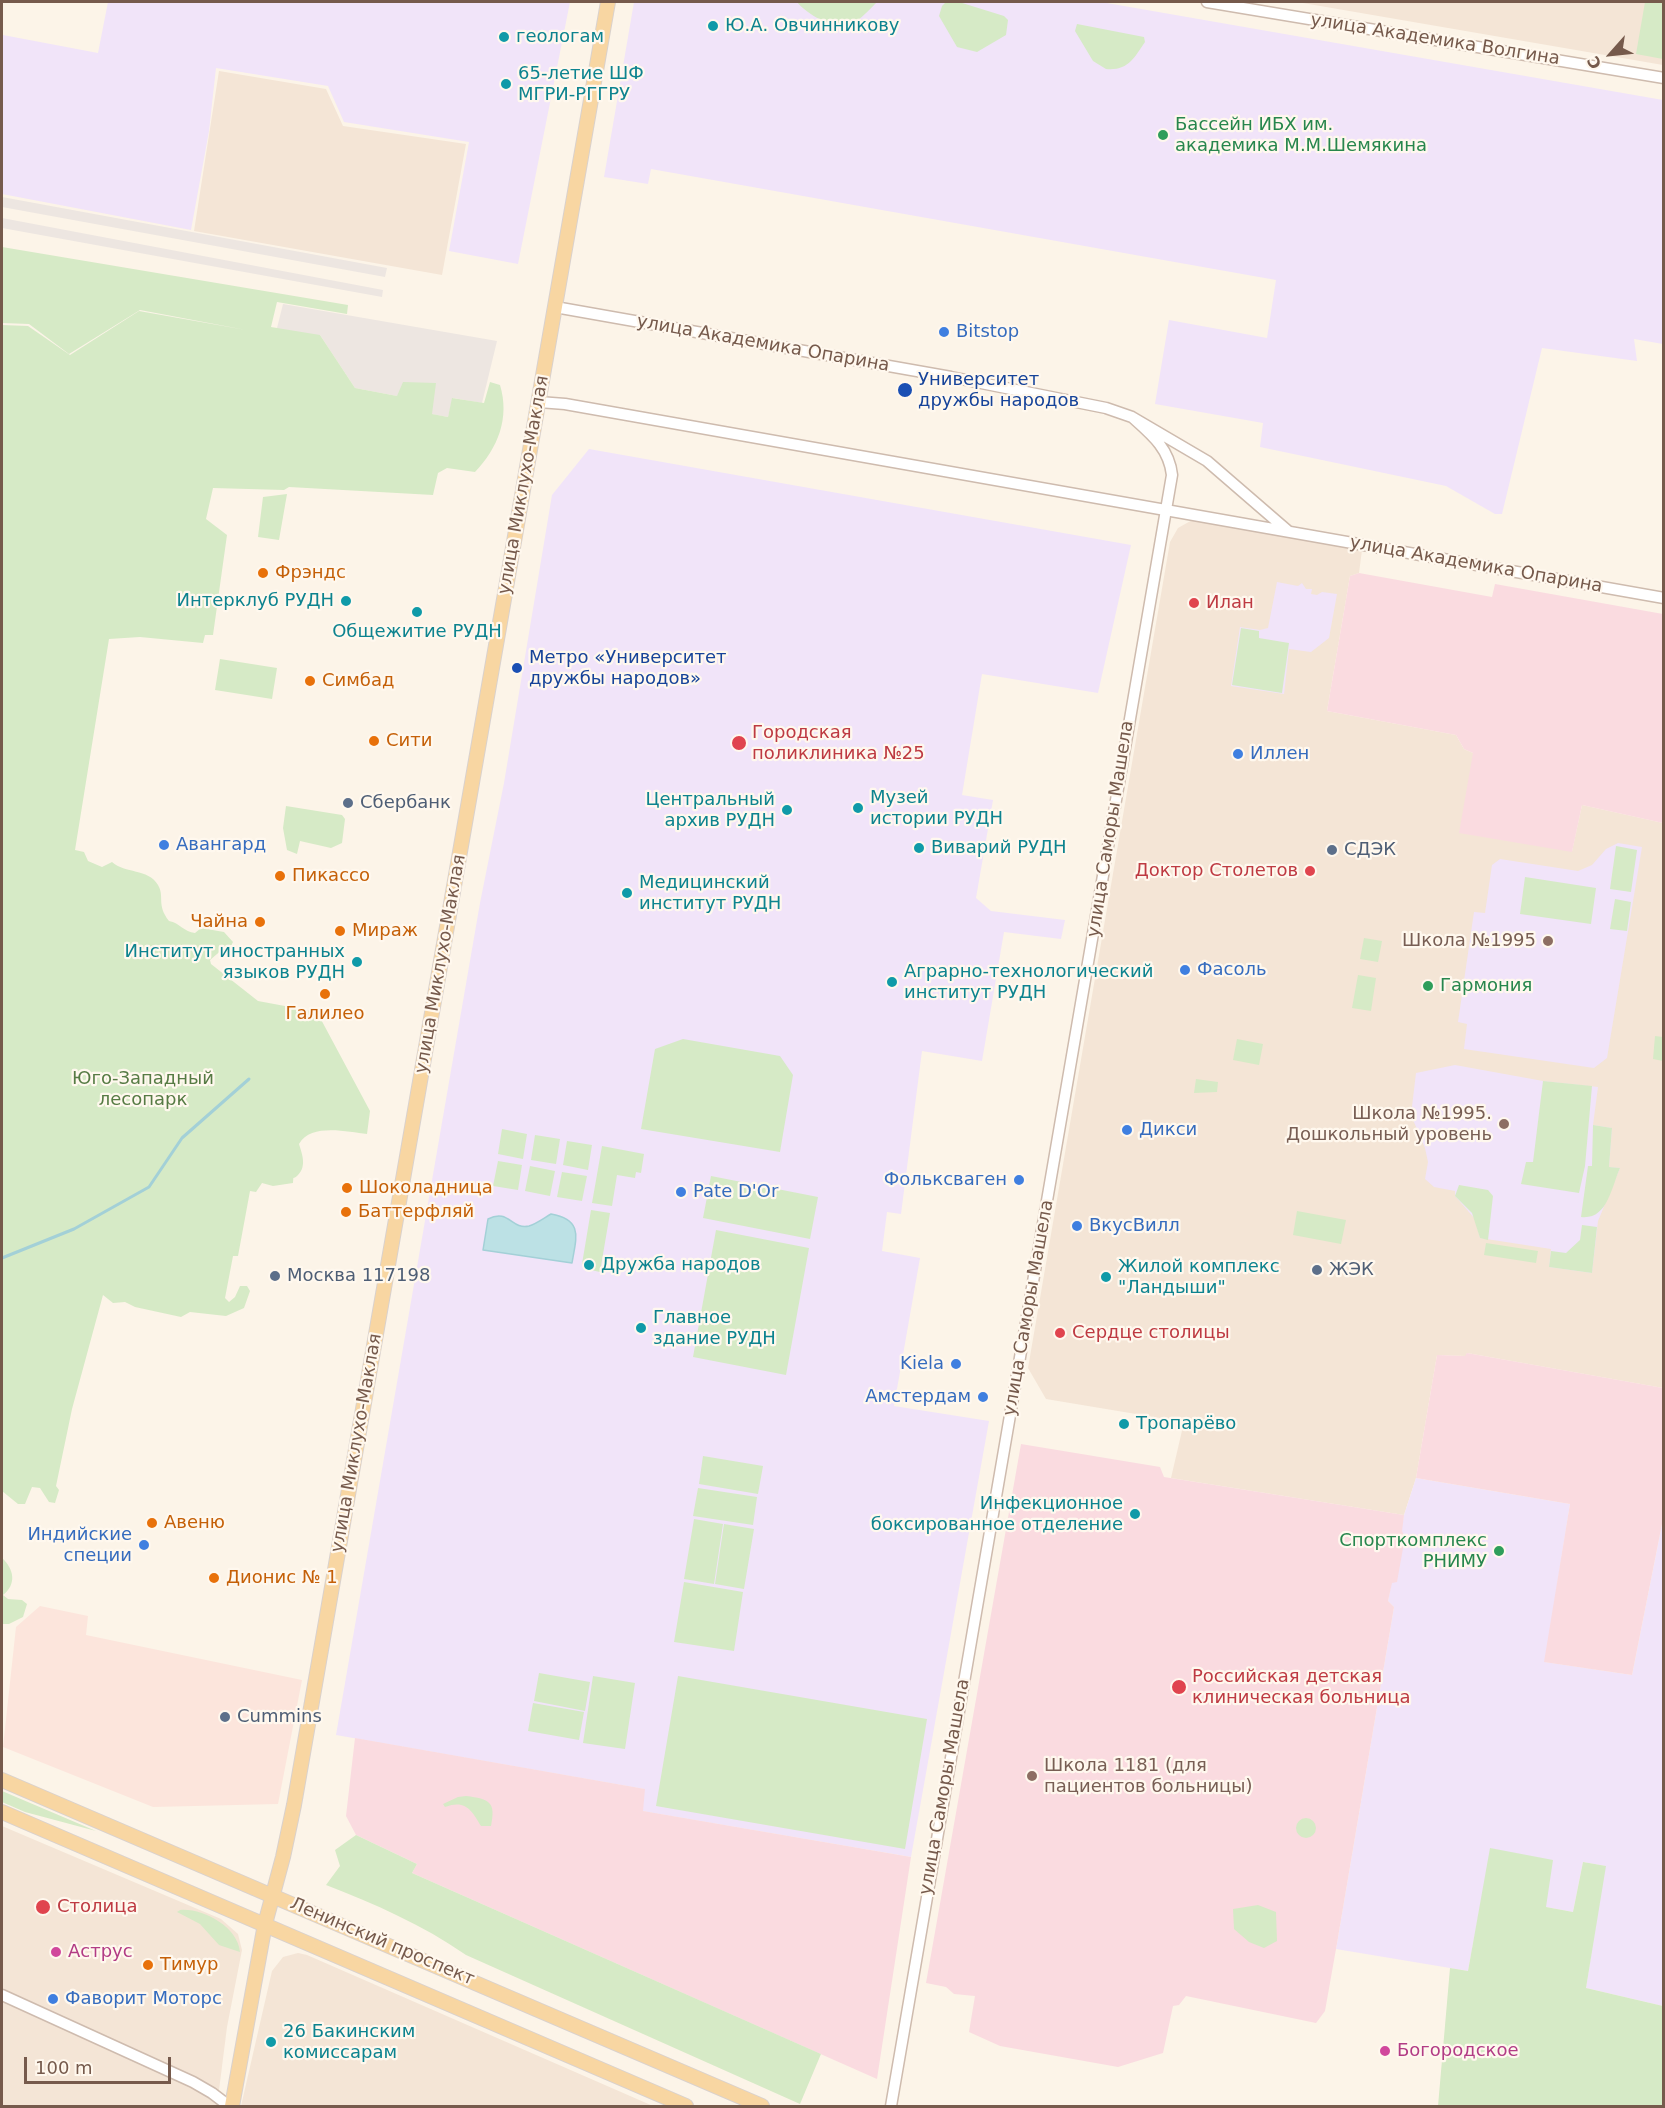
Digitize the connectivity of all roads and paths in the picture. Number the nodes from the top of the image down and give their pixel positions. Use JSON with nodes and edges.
{"nodes":[{"id":1,"x":608,"y":2,"type":"edge"},
{"id":2,"x":1207,"y":2,"type":"edge"},
{"id":3,"x":1664,"y":78,"type":"edge"},
{"id":4,"x":555,"y":308,"type":"junction"},
{"id":5,"x":539,"y":402,"type":"junction"},
{"id":6,"x":1132,"y":417,"type":"junction"},
{"id":7,"x":1166,"y":509,"type":"junction"},
{"id":8,"x":1288,"y":531,"type":"junction"},
{"id":9,"x":1664,"y":598,"type":"edge"},
{"id":10,"x":2,"y":1780,"type":"edge"},
{"id":11,"x":2,"y":1812,"type":"edge"},
{"id":12,"x":273,"y":1895,"type":"junction"},
{"id":13,"x":265,"y":1924,"type":"junction"},
{"id":14,"x":2,"y":1995,"type":"edge"},
{"id":15,"x":230,"y":2106,"type":"edge"},
{"id":16,"x":686,"y":2106,"type":"edge"},
{"id":17,"x":762,"y":2106,"type":"edge"},
{"id":18,"x":891,"y":2106,"type":"edge"}],
"edges":[{"from":1,"to":4,"type":"main road","name":"улица Миклухо-Маклая"},
{"from":2,"to":3,"type":"street","name":"улица Академика Волгина"},
{"from":4,"to":5,"type":"main road","name":"улица Миклухо-Маклая"},
{"from":4,"to":6,"type":"street","name":"улица Академика Опарина"},
{"from":5,"to":7,"type":"street","name":"улица Академика Опарина"},
{"from":5,"to":12,"type":"main road","name":"улица Миклухо-Маклая"},
{"from":6,"to":7,"type":"street","name":"улица Саморы Машела"},
{"from":6,"to":8,"type":"street","name":"улица Академика Опарина"},
{"from":7,"to":8,"type":"street","name":"улица Академика Опарина"},
{"from":7,"to":18,"type":"street","name":"улица Саморы Машела"},
{"from":8,"to":9,"type":"street","name":"улица Академика Опарина"},
{"from":10,"to":12,"type":"main road","name":"Ленинский проспект"},
{"from":11,"to":13,"type":"main road","name":"Ленинский проспект"},
{"from":12,"to":13,"type":"main road","name":"улица Миклухо-Маклая"},
{"from":12,"to":17,"type":"main road","name":"Ленинский проспект"},
{"from":13,"to":15,"type":"main road","name":"улица Миклухо-Маклая"},
{"from":13,"to":16,"type":"main road","name":"Ленинский проспект"},
{"from":14,"to":15,"type":"street"}]}
